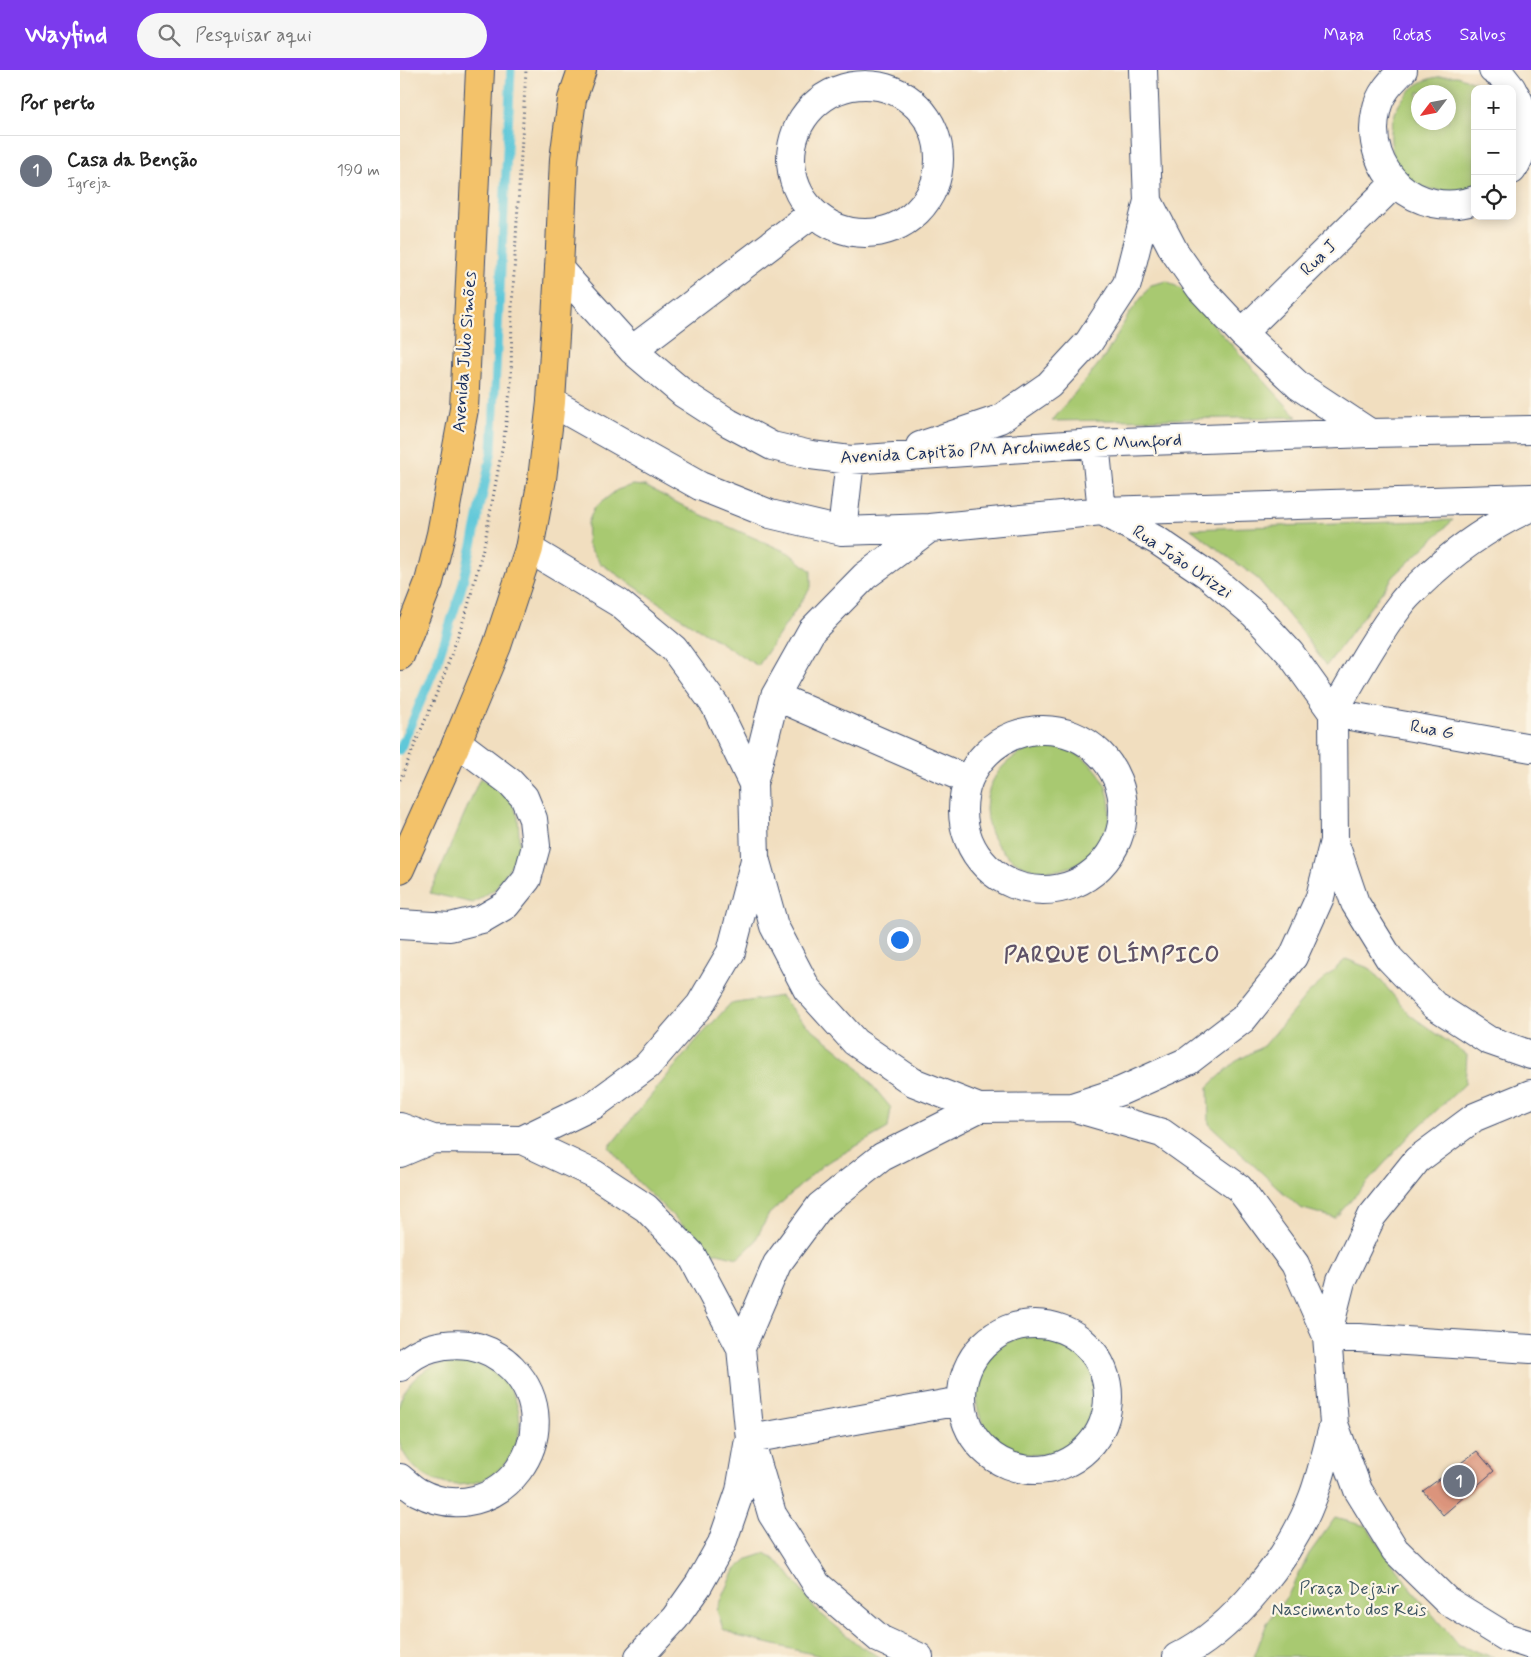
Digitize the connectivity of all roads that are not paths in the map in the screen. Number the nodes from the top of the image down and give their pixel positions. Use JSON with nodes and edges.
{"nodes":[{"id":1,"x":480,"y":70,"type":"edge"},
{"id":2,"x":582,"y":70,"type":"edge"},
{"id":3,"x":1143,"y":70,"type":"edge"},
{"id":4,"x":1403,"y":70,"type":"edge"},
{"id":5,"x":1494,"y":70,"type":"edge"},
{"id":6,"x":1509,"y":85,"type":"edge"},
{"id":7,"x":1516,"y":94,"type":"edge"},
{"id":8,"x":1516,"y":165,"type":"edge"},
{"id":9,"x":1395,"y":183,"type":"junction"},
{"id":10,"x":1148,"y":201,"type":"junction"},
{"id":11,"x":1471,"y":202,"type":"edge"},
{"id":12,"x":813,"y":213,"type":"junction"},
{"id":13,"x":559,"y":269,"type":"junction"},
{"id":14,"x":1242,"y":333,"type":"junction"},
{"id":15,"x":632,"y":350,"type":"junction"},
{"id":16,"x":551,"y":402,"type":"junction"},
{"id":17,"x":1531,"y":430,"type":"edge"},
{"id":18,"x":1370,"y":433,"type":"junction"},
{"id":19,"x":1095,"y":444,"type":"junction"},
{"id":20,"x":884,"y":458,"type":"junction"},
{"id":21,"x":850,"y":460,"type":"junction"},
{"id":22,"x":1531,"y":498,"type":"edge"},
{"id":23,"x":1531,"y":508,"type":"edge"},
{"id":24,"x":1102,"y":511,"type":"junction"},
{"id":25,"x":930,"y":528,"type":"junction"},
{"id":26,"x":842,"y":531,"type":"junction"},
{"id":27,"x":529,"y":549,"type":"junction"},
{"id":28,"x":400,"y":656,"type":"edge"},
{"id":29,"x":775,"y":696,"type":"junction"},
{"id":30,"x":1333,"y":713,"type":"junction"},
{"id":31,"x":457,"y":742,"type":"junction"},
{"id":32,"x":1531,"y":748,"type":"edge"},
{"id":33,"x":968,"y":780,"type":"junction"},
{"id":34,"x":753,"y":784,"type":"junction"},
{"id":35,"x":1334,"y":841,"type":"junction"},
{"id":36,"x":755,"y":858,"type":"junction"},
{"id":37,"x":400,"y":869,"type":"edge"},
{"id":38,"x":400,"y":924,"type":"edge"},
{"id":39,"x":1531,"y":1055,"type":"edge"},
{"id":40,"x":1531,"y":1094,"type":"edge"},
{"id":41,"x":1072,"y":1107,"type":"junction"},
{"id":42,"x":979,"y":1108,"type":"junction"},
{"id":43,"x":400,"y":1127,"type":"edge"},
{"id":44,"x":433,"y":1139,"type":"junction"},
{"id":45,"x":522,"y":1140,"type":"junction"},
{"id":46,"x":400,"y":1153,"type":"edge"},
{"id":47,"x":1327,"y":1336,"type":"junction"},
{"id":48,"x":741,"y":1348,"type":"junction"},
{"id":49,"x":1531,"y":1349,"type":"edge"},
{"id":50,"x":400,"y":1368,"type":"edge"},
{"id":51,"x":961,"y":1401,"type":"junction"},
{"id":52,"x":1334,"y":1424,"type":"junction"},
{"id":53,"x":750,"y":1439,"type":"junction"},
{"id":54,"x":400,"y":1478,"type":"edge"},
{"id":55,"x":1531,"y":1645,"type":"edge"},
{"id":56,"x":639,"y":1657,"type":"edge"},
{"id":57,"x":919,"y":1657,"type":"edge"},
{"id":58,"x":1177,"y":1657,"type":"edge"}],
"edges":[{"from":1,"to":28,"type":"main road","name":"Avenida Julio Simões"},
{"from":2,"to":13,"type":"main road"},
{"from":3,"to":10,"type":"street"},
{"from":4,"to":9,"type":"street"},
{"from":5,"to":6,"type":"street"},
{"from":7,"to":8,"type":"street"},
{"from":9,"to":11,"type":"street"},
{"from":9,"to":14,"type":"street","name":"Rua J"},
{"from":10,"to":14,"type":"street"},
{"from":10,"to":20,"type":"street"},
{"from":12,"to":12,"type":"street"},
{"from":12,"to":15,"type":"street"},
{"from":13,"to":15,"type":"street","name":"Avenida Capitão PM Archimedes C Munford"},
{"from":13,"to":16,"type":"main road"},
{"from":14,"to":18,"type":"street"},
{"from":15,"to":21,"type":"street","name":"Avenida Capitão PM Archimedes C Munford"},
{"from":16,"to":26,"type":"street"},
{"from":16,"to":27,"type":"main road"},
{"from":17,"to":18,"type":"street","name":"Avenida Capitão PM Archimedes C Munford"},
{"from":18,"to":19,"type":"street","name":"Avenida Capitão PM Archimedes C Munford"},
{"from":19,"to":20,"type":"street","name":"Avenida Capitão PM Archimedes C Munford"},
{"from":19,"to":24,"type":"street"},
{"from":20,"to":21,"type":"street","name":"Avenida Capitão PM Archimedes C Munford"},
{"from":21,"to":26,"type":"street"},
{"from":22,"to":24,"type":"street"},
{"from":23,"to":30,"type":"street"},
{"from":24,"to":25,"type":"street"},
{"from":24,"to":30,"type":"street","name":"Rua João Urizzi"},
{"from":25,"to":26,"type":"street"},
{"from":25,"to":29,"type":"street"},
{"from":27,"to":31,"type":"main road"},
{"from":27,"to":34,"type":"street"},
{"from":29,"to":33,"type":"street"},
{"from":29,"to":34,"type":"street"},
{"from":30,"to":32,"type":"street","name":"Rua G"},
{"from":30,"to":35,"type":"street"},
{"from":31,"to":37,"type":"main road"},
{"from":31,"to":38,"type":"street"},
{"from":33,"to":33,"type":"street"},
{"from":34,"to":36,"type":"street"},
{"from":35,"to":39,"type":"street"},
{"from":35,"to":41,"type":"street"},
{"from":36,"to":42,"type":"street"},
{"from":36,"to":45,"type":"street"},
{"from":40,"to":47,"type":"street"},
{"from":41,"to":42,"type":"street"},
{"from":41,"to":47,"type":"street"},
{"from":42,"to":48,"type":"street"},
{"from":43,"to":44,"type":"street"},
{"from":44,"to":45,"type":"street"},
{"from":44,"to":46,"type":"street"},
{"from":45,"to":48,"type":"street"},
{"from":47,"to":49,"type":"street"},
{"from":47,"to":52,"type":"street"},
{"from":48,"to":53,"type":"street"},
{"from":50,"to":54,"type":"street"},
{"from":51,"to":51,"type":"street"},
{"from":51,"to":53,"type":"street"},
{"from":52,"to":55,"type":"street"},
{"from":52,"to":58,"type":"street"},
{"from":53,"to":56,"type":"street"},
{"from":53,"to":57,"type":"street"}]}
